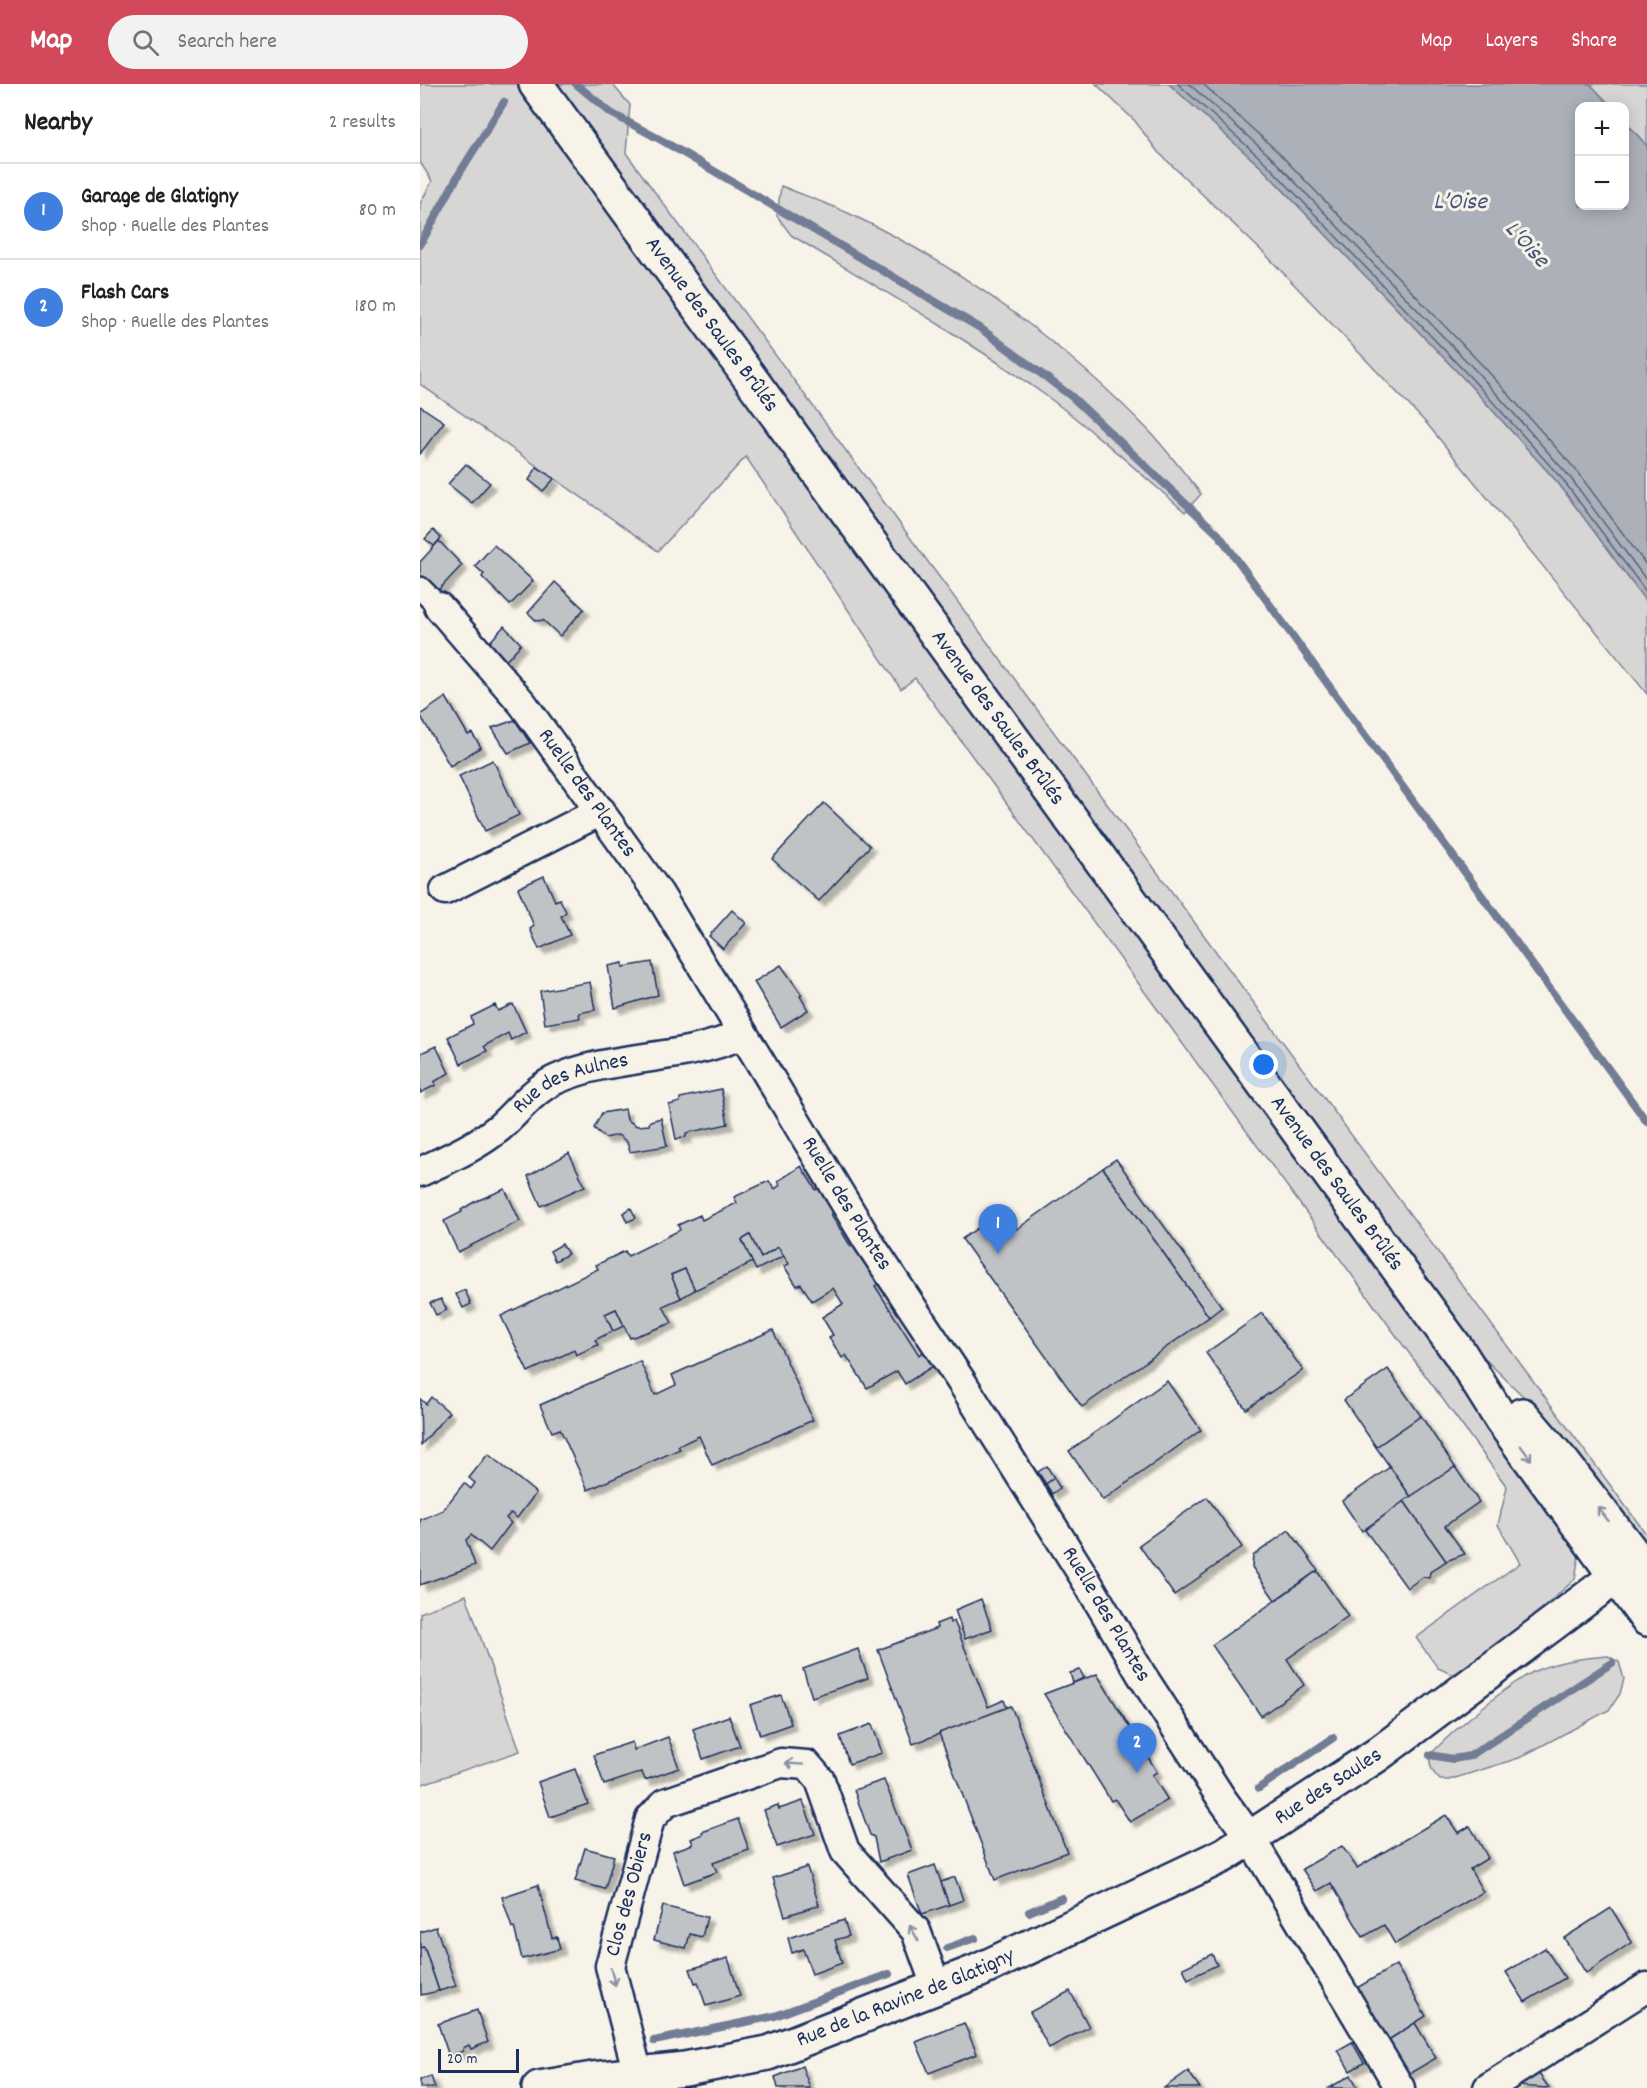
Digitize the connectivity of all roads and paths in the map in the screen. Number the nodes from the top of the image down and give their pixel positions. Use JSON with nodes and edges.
{"nodes":[{"id":1,"x":536,"y":84,"type":"edge"},
{"id":2,"x":430,"y":598,"type":"edge"},
{"id":3,"x":601,"y":811,"type":"junction"},
{"id":4,"x":445,"y":890,"type":"dead end"},
{"id":5,"x":742,"y":1034,"type":"junction"},
{"id":6,"x":420,"y":1172,"type":"edge"},
{"id":7,"x":1634,"y":1569,"type":"edge"},
{"id":8,"x":1647,"y":1619,"type":"edge"},
{"id":9,"x":1251,"y":1839,"type":"junction"},
{"id":10,"x":936,"y":1986,"type":"junction"},
{"id":11,"x":1647,"y":1987,"type":"edge"},
{"id":12,"x":638,"y":2074,"type":"junction"},
{"id":13,"x":593,"y":2083,"type":"edge"},
{"id":14,"x":539,"y":2088,"type":"edge"},
{"id":15,"x":1400,"y":2088,"type":"edge"},
{"id":16,"x":1488,"y":2088,"type":"edge"}],
"edges":[{"from":1,"to":7,"type":"main road","name":"Avenue des Saules Brûlés"},
{"from":2,"to":3,"type":"street","name":"Ruelle des Plantes"},
{"from":3,"to":4,"type":"street"},
{"from":3,"to":5,"type":"street","name":"Ruelle des Plantes"},
{"from":5,"to":6,"type":"street","name":"Rue des Aulnes"},
{"from":5,"to":9,"type":"street","name":"Ruelle des Plantes"},
{"from":7,"to":8,"type":"main road","name":"Avenue des Saules Brûlés"},
{"from":7,"to":9,"type":"main road","name":"Rue des Saules"},
{"from":9,"to":10,"type":"main road","name":"Rue de la Ravine de Glatigny"},
{"from":9,"to":15,"type":"street","name":"Rue des Saules"},
{"from":10,"to":12,"type":"main road","name":"Rue de la Ravine de Glatigny"},
{"from":10,"to":12,"type":"street","name":"Clos des Obiers","one_way":true},
{"from":11,"to":16,"type":"street"},
{"from":12,"to":13,"type":"main road","name":"Rue de la Ravine de Glatigny"},
{"from":13,"to":14,"type":"main road","name":"Rue de la Ravine de Glatigny"}]}
